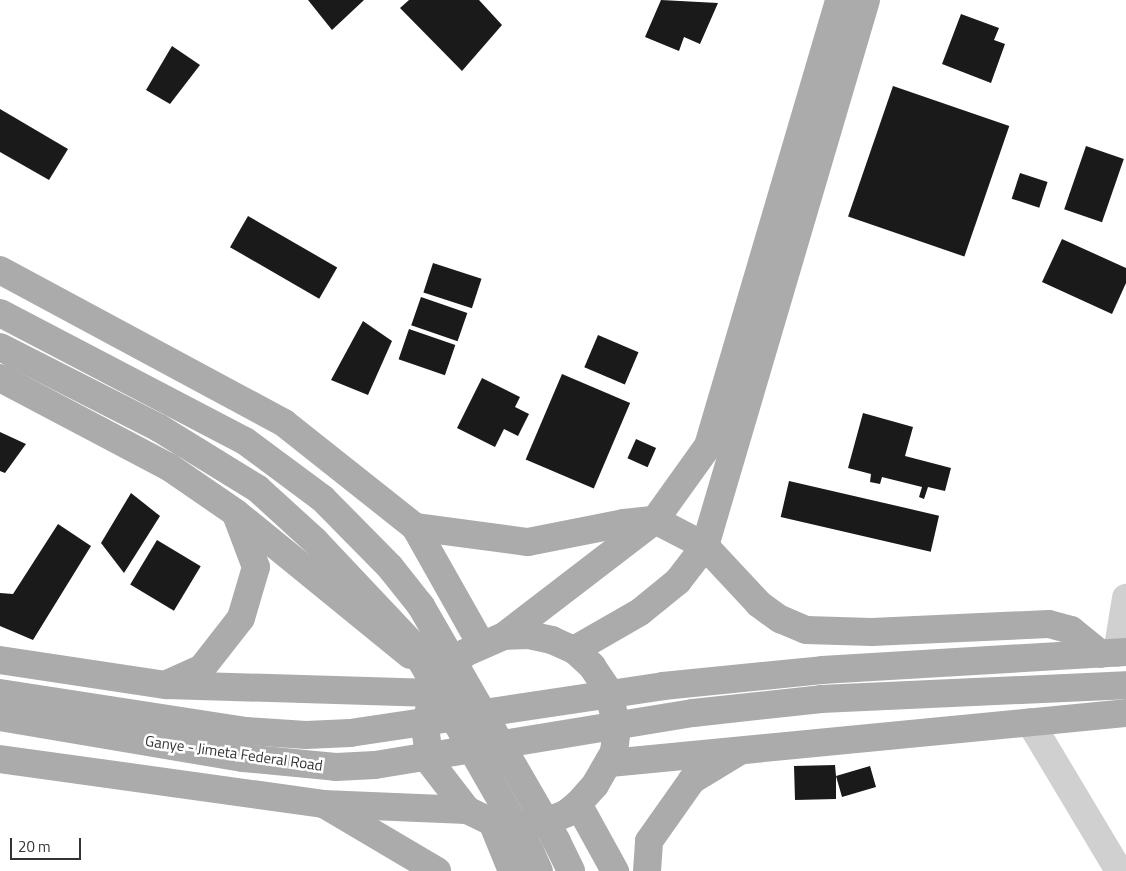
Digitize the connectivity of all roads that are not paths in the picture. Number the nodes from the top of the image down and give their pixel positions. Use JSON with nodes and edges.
{"nodes":[{"id":1,"x":839,"y":0,"type":"edge"},
{"id":2,"x":866,"y":0,"type":"edge"},
{"id":3,"x":0,"y":270,"type":"edge"},
{"id":4,"x":0,"y":313,"type":"edge"},
{"id":5,"x":0,"y":347,"type":"edge"},
{"id":6,"x":0,"y":378,"type":"edge"},
{"id":7,"x":236,"y":513,"type":"junction"},
{"id":8,"x":656,"y":520,"type":"junction"},
{"id":9,"x":415,"y":528,"type":"junction"},
{"id":10,"x":705,"y":546,"type":"junction"},
{"id":11,"x":1126,"y":598,"type":"edge"},
{"id":12,"x":492,"y":640,"type":"junction"},
{"id":13,"x":574,"y":650,"type":"junction"},
{"id":14,"x":1115,"y":653,"type":"edge"},
{"id":15,"x":0,"y":660,"type":"edge"},
{"id":16,"x":166,"y":685,"type":"junction"},
{"id":17,"x":1126,"y":685,"type":"edge"},
{"id":18,"x":437,"y":686,"type":"junction"},
{"id":19,"x":0,"y":693,"type":"edge"},
{"id":20,"x":1126,"y":713,"type":"edge"},
{"id":21,"x":0,"y":717,"type":"edge"},
{"id":22,"x":1030,"y":722,"type":"junction"},
{"id":23,"x":746,"y":748,"type":"junction"},
{"id":24,"x":0,"y":759,"type":"edge"},
{"id":25,"x":610,"y":763,"type":"junction"},
{"id":26,"x":323,"y":804,"type":"junction"},
{"id":27,"x":578,"y":804,"type":"junction"},
{"id":28,"x":467,"y":810,"type":"junction"},
{"id":29,"x":492,"y":822,"type":"junction"},
{"id":30,"x":534,"y":861,"type":"edge"},
{"id":31,"x":437,"y":871,"type":"edge"},
{"id":32,"x":512,"y":871,"type":"edge"},
{"id":33,"x":570,"y":871,"type":"edge"},
{"id":34,"x":615,"y":871,"type":"edge"},
{"id":35,"x":648,"y":871,"type":"edge"},
{"id":36,"x":1119,"y":871,"type":"edge"}],
"edges":[{"from":1,"to":8,"type":"main road"},
{"from":2,"to":10,"type":"main road"},
{"from":3,"to":9,"type":"main road"},
{"from":4,"to":33,"type":"main road","bridge":true},
{"from":5,"to":30,"type":"main road","bridge":true},
{"from":6,"to":7,"type":"main road"},
{"from":7,"to":16,"type":"main road"},
{"from":7,"to":18,"type":"main road"},
{"from":8,"to":9,"type":"main road"},
{"from":8,"to":10,"type":"main road"},
{"from":8,"to":12,"type":"main road"},
{"from":9,"to":12,"type":"main road"},
{"from":10,"to":13,"type":"main road"},
{"from":10,"to":14,"type":"main road"},
{"from":11,"to":14,"type":"street"},
{"from":12,"to":13,"type":"main road"},
{"from":12,"to":18,"type":"main road"},
{"from":13,"to":25,"type":"main road"},
{"from":14,"to":19,"type":"main road","name":"Ganye - Jimeta Federal Road","bridge":true},
{"from":15,"to":16,"type":"main road"},
{"from":16,"to":18,"type":"main road"},
{"from":17,"to":21,"type":"main road","name":"Ganye - Jimeta Federal Road","bridge":true},
{"from":18,"to":28,"type":"main road"},
{"from":20,"to":22,"type":"main road"},
{"from":22,"to":23,"type":"main road"},
{"from":22,"to":36,"type":"street"},
{"from":23,"to":25,"type":"main road"},
{"from":23,"to":35,"type":"main road"},
{"from":24,"to":26,"type":"main road"},
{"from":25,"to":27,"type":"main road"},
{"from":26,"to":28,"type":"main road"},
{"from":26,"to":31,"type":"main road"},
{"from":27,"to":29,"type":"main road"},
{"from":27,"to":34,"type":"main road"},
{"from":28,"to":29,"type":"main road"},
{"from":29,"to":32,"type":"main road"}]}
